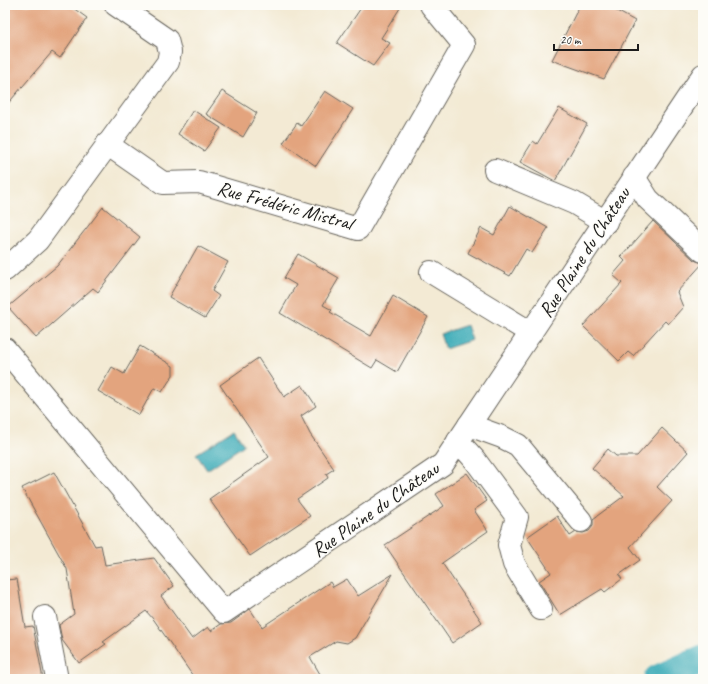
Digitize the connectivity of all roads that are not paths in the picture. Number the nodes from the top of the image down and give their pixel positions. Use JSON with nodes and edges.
{"nodes":[{"id":1,"x":116,"y":5,"type":"edge"},
{"id":2,"x":431,"y":5,"type":"edge"},
{"id":3,"x":703,"y":75,"type":"edge"},
{"id":4,"x":107,"y":144,"type":"junction"},
{"id":5,"x":495,"y":170,"type":"dead end"},
{"id":6,"x":634,"y":177,"type":"junction"},
{"id":7,"x":606,"y":222,"type":"junction"},
{"id":8,"x":703,"y":251,"type":"edge"},
{"id":9,"x":5,"y":270,"type":"edge"},
{"id":10,"x":431,"y":272,"type":"dead end"},
{"id":11,"x":531,"y":333,"type":"junction"},
{"id":12,"x":5,"y":349,"type":"edge"},
{"id":13,"x":464,"y":433,"type":"junction"},
{"id":14,"x":581,"y":521,"type":"dead end"},
{"id":15,"x":541,"y":608,"type":"dead end"},
{"id":16,"x":45,"y":617,"type":"dead end"},
{"id":17,"x":57,"y":679,"type":"edge"}],
"edges":[{"from":1,"to":4,"type":"street"},
{"from":2,"to":4,"type":"street","name":"Rue Frédéric Mistral"},
{"from":3,"to":6,"type":"street","name":"Rue Plaine du Château"},
{"from":4,"to":9,"type":"street"},
{"from":5,"to":7,"type":"street"},
{"from":6,"to":7,"type":"street","name":"Rue Plaine du Château"},
{"from":6,"to":8,"type":"street"},
{"from":7,"to":11,"type":"street","name":"Rue Plaine du Château"},
{"from":10,"to":11,"type":"street"},
{"from":11,"to":13,"type":"street","name":"Rue Plaine du Château"},
{"from":12,"to":13,"type":"street","name":"Rue Plaine du Château"},
{"from":13,"to":14,"type":"street"},
{"from":13,"to":15,"type":"street"},
{"from":16,"to":17,"type":"street"}]}
